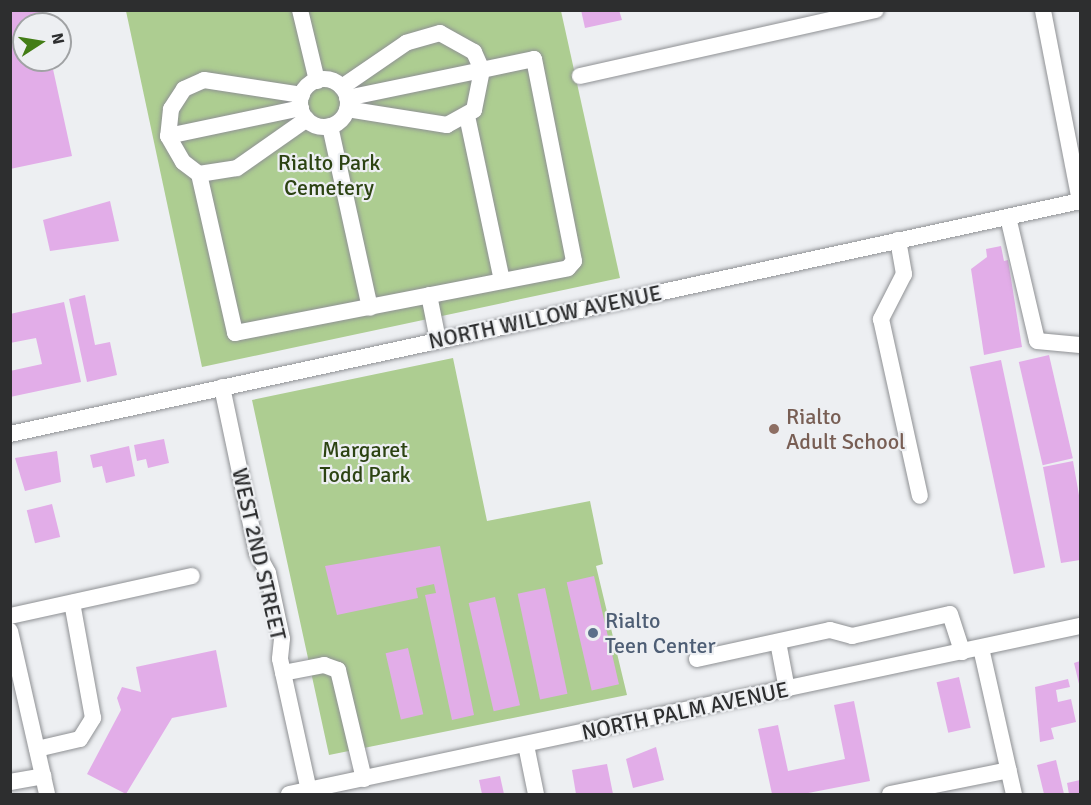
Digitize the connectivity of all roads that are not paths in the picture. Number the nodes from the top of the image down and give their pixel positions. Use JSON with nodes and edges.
{"nodes":[{"id":1,"x":300,"y":10,"type":"edge"},
{"id":2,"x":876,"y":10,"type":"edge"},
{"id":3,"x":1043,"y":10,"type":"edge"},
{"id":4,"x":482,"y":70,"type":"junction"},
{"id":5,"x":580,"y":76,"type":"dead end"},
{"id":6,"x":317,"y":81,"type":"junction"},
{"id":7,"x":346,"y":98,"type":"junction"},
{"id":8,"x":303,"y":108,"type":"junction"},
{"id":9,"x":467,"y":116,"type":"junction"},
{"id":10,"x":330,"y":126,"type":"junction"},
{"id":11,"x":168,"y":136,"type":"junction"},
{"id":12,"x":199,"y":174,"type":"junction"},
{"id":13,"x":1080,"y":201,"type":"edge"},
{"id":14,"x":1008,"y":217,"type":"junction"},
{"id":15,"x":898,"y":240,"type":"junction"},
{"id":16,"x":502,"y":280,"type":"junction"},
{"id":17,"x":429,"y":296,"type":"junction"},
{"id":18,"x":370,"y":308,"type":"junction"},
{"id":19,"x":438,"y":340,"type":"junction"},
{"id":20,"x":1080,"y":345,"type":"edge"},
{"id":21,"x":222,"y":387,"type":"junction"},
{"id":22,"x":10,"y":434,"type":"edge"},
{"id":23,"x":920,"y":496,"type":"dead end"},
{"id":24,"x":192,"y":576,"type":"dead end"},
{"id":25,"x":73,"y":610,"type":"junction"},
{"id":26,"x":10,"y":616,"type":"edge"},
{"id":27,"x":1080,"y":626,"type":"edge"},
{"id":28,"x":10,"y":631,"type":"edge"},
{"id":29,"x":778,"y":642,"type":"junction"},
{"id":30,"x":981,"y":648,"type":"junction"},
{"id":31,"x":962,"y":652,"type":"junction"},
{"id":32,"x":697,"y":659,"type":"dead end"},
{"id":33,"x":283,"y":673,"type":"junction"},
{"id":34,"x":787,"y":689,"type":"junction"},
{"id":35,"x":17,"y":691,"type":"edge"},
{"id":36,"x":526,"y":745,"type":"junction"},
{"id":37,"x":37,"y":749,"type":"junction"},
{"id":38,"x":1009,"y":770,"type":"junction"},
{"id":39,"x":43,"y":776,"type":"junction"},
{"id":40,"x":364,"y":779,"type":"junction"},
{"id":41,"x":10,"y":782,"type":"edge"},
{"id":42,"x":309,"y":790,"type":"junction"},
{"id":43,"x":47,"y":795,"type":"edge"},
{"id":44,"x":289,"y":795,"type":"edge"},
{"id":45,"x":536,"y":795,"type":"edge"},
{"id":46,"x":890,"y":795,"type":"edge"},
{"id":47,"x":1014,"y":795,"type":"edge"}],
"edges":[{"from":1,"to":6,"type":"street"},
{"from":2,"to":5,"type":"street"},
{"from":3,"to":13,"type":"street"},
{"from":4,"to":7,"type":"street"},
{"from":4,"to":7,"type":"street"},
{"from":4,"to":9,"type":"street"},
{"from":4,"to":16,"type":"street"},
{"from":6,"to":7,"type":"street"},
{"from":6,"to":8,"type":"street"},
{"from":7,"to":9,"type":"street"},
{"from":7,"to":10,"type":"street"},
{"from":8,"to":10,"type":"street"},
{"from":8,"to":11,"type":"street"},
{"from":8,"to":11,"type":"street"},
{"from":8,"to":12,"type":"street"},
{"from":9,"to":16,"type":"street"},
{"from":10,"to":18,"type":"street"},
{"from":11,"to":12,"type":"street"},
{"from":12,"to":18,"type":"street"},
{"from":13,"to":14,"type":"street","name":"NORTH WILLOW AVENUE"},
{"from":14,"to":15,"type":"street","name":"NORTH WILLOW AVENUE"},
{"from":14,"to":20,"type":"street"},
{"from":15,"to":19,"type":"street","name":"NORTH WILLOW AVENUE"},
{"from":15,"to":23,"type":"street"},
{"from":16,"to":17,"type":"street"},
{"from":17,"to":18,"type":"street"},
{"from":17,"to":19,"type":"street"},
{"from":19,"to":21,"type":"street","name":"NORTH WILLOW AVENUE"},
{"from":21,"to":22,"type":"street","name":"NORTH WILLOW AVENUE"},
{"from":21,"to":33,"type":"street","name":"WEST 2ND STREET"},
{"from":24,"to":25,"type":"street"},
{"from":25,"to":26,"type":"street"},
{"from":25,"to":37,"type":"street"},
{"from":27,"to":30,"type":"street","name":"NORTH PALM AVENUE"},
{"from":28,"to":35,"type":"street"},
{"from":29,"to":31,"type":"street"},
{"from":29,"to":32,"type":"street"},
{"from":29,"to":34,"type":"street"},
{"from":30,"to":31,"type":"street","name":"NORTH PALM AVENUE"},
{"from":30,"to":38,"type":"street"},
{"from":31,"to":34,"type":"street","name":"NORTH PALM AVENUE"},
{"from":33,"to":40,"type":"street"},
{"from":33,"to":42,"type":"street","name":"WEST 2ND STREET"},
{"from":34,"to":36,"type":"street","name":"NORTH PALM AVENUE"},
{"from":35,"to":37,"type":"street"},
{"from":36,"to":40,"type":"street","name":"NORTH PALM AVENUE"},
{"from":36,"to":45,"type":"street"},
{"from":37,"to":39,"type":"street"},
{"from":38,"to":46,"type":"street"},
{"from":38,"to":47,"type":"street"},
{"from":39,"to":41,"type":"street"},
{"from":39,"to":43,"type":"street"},
{"from":40,"to":42,"type":"street","name":"NORTH PALM AVENUE"},
{"from":42,"to":44,"type":"street","name":"NORTH PALM AVENUE"}]}
